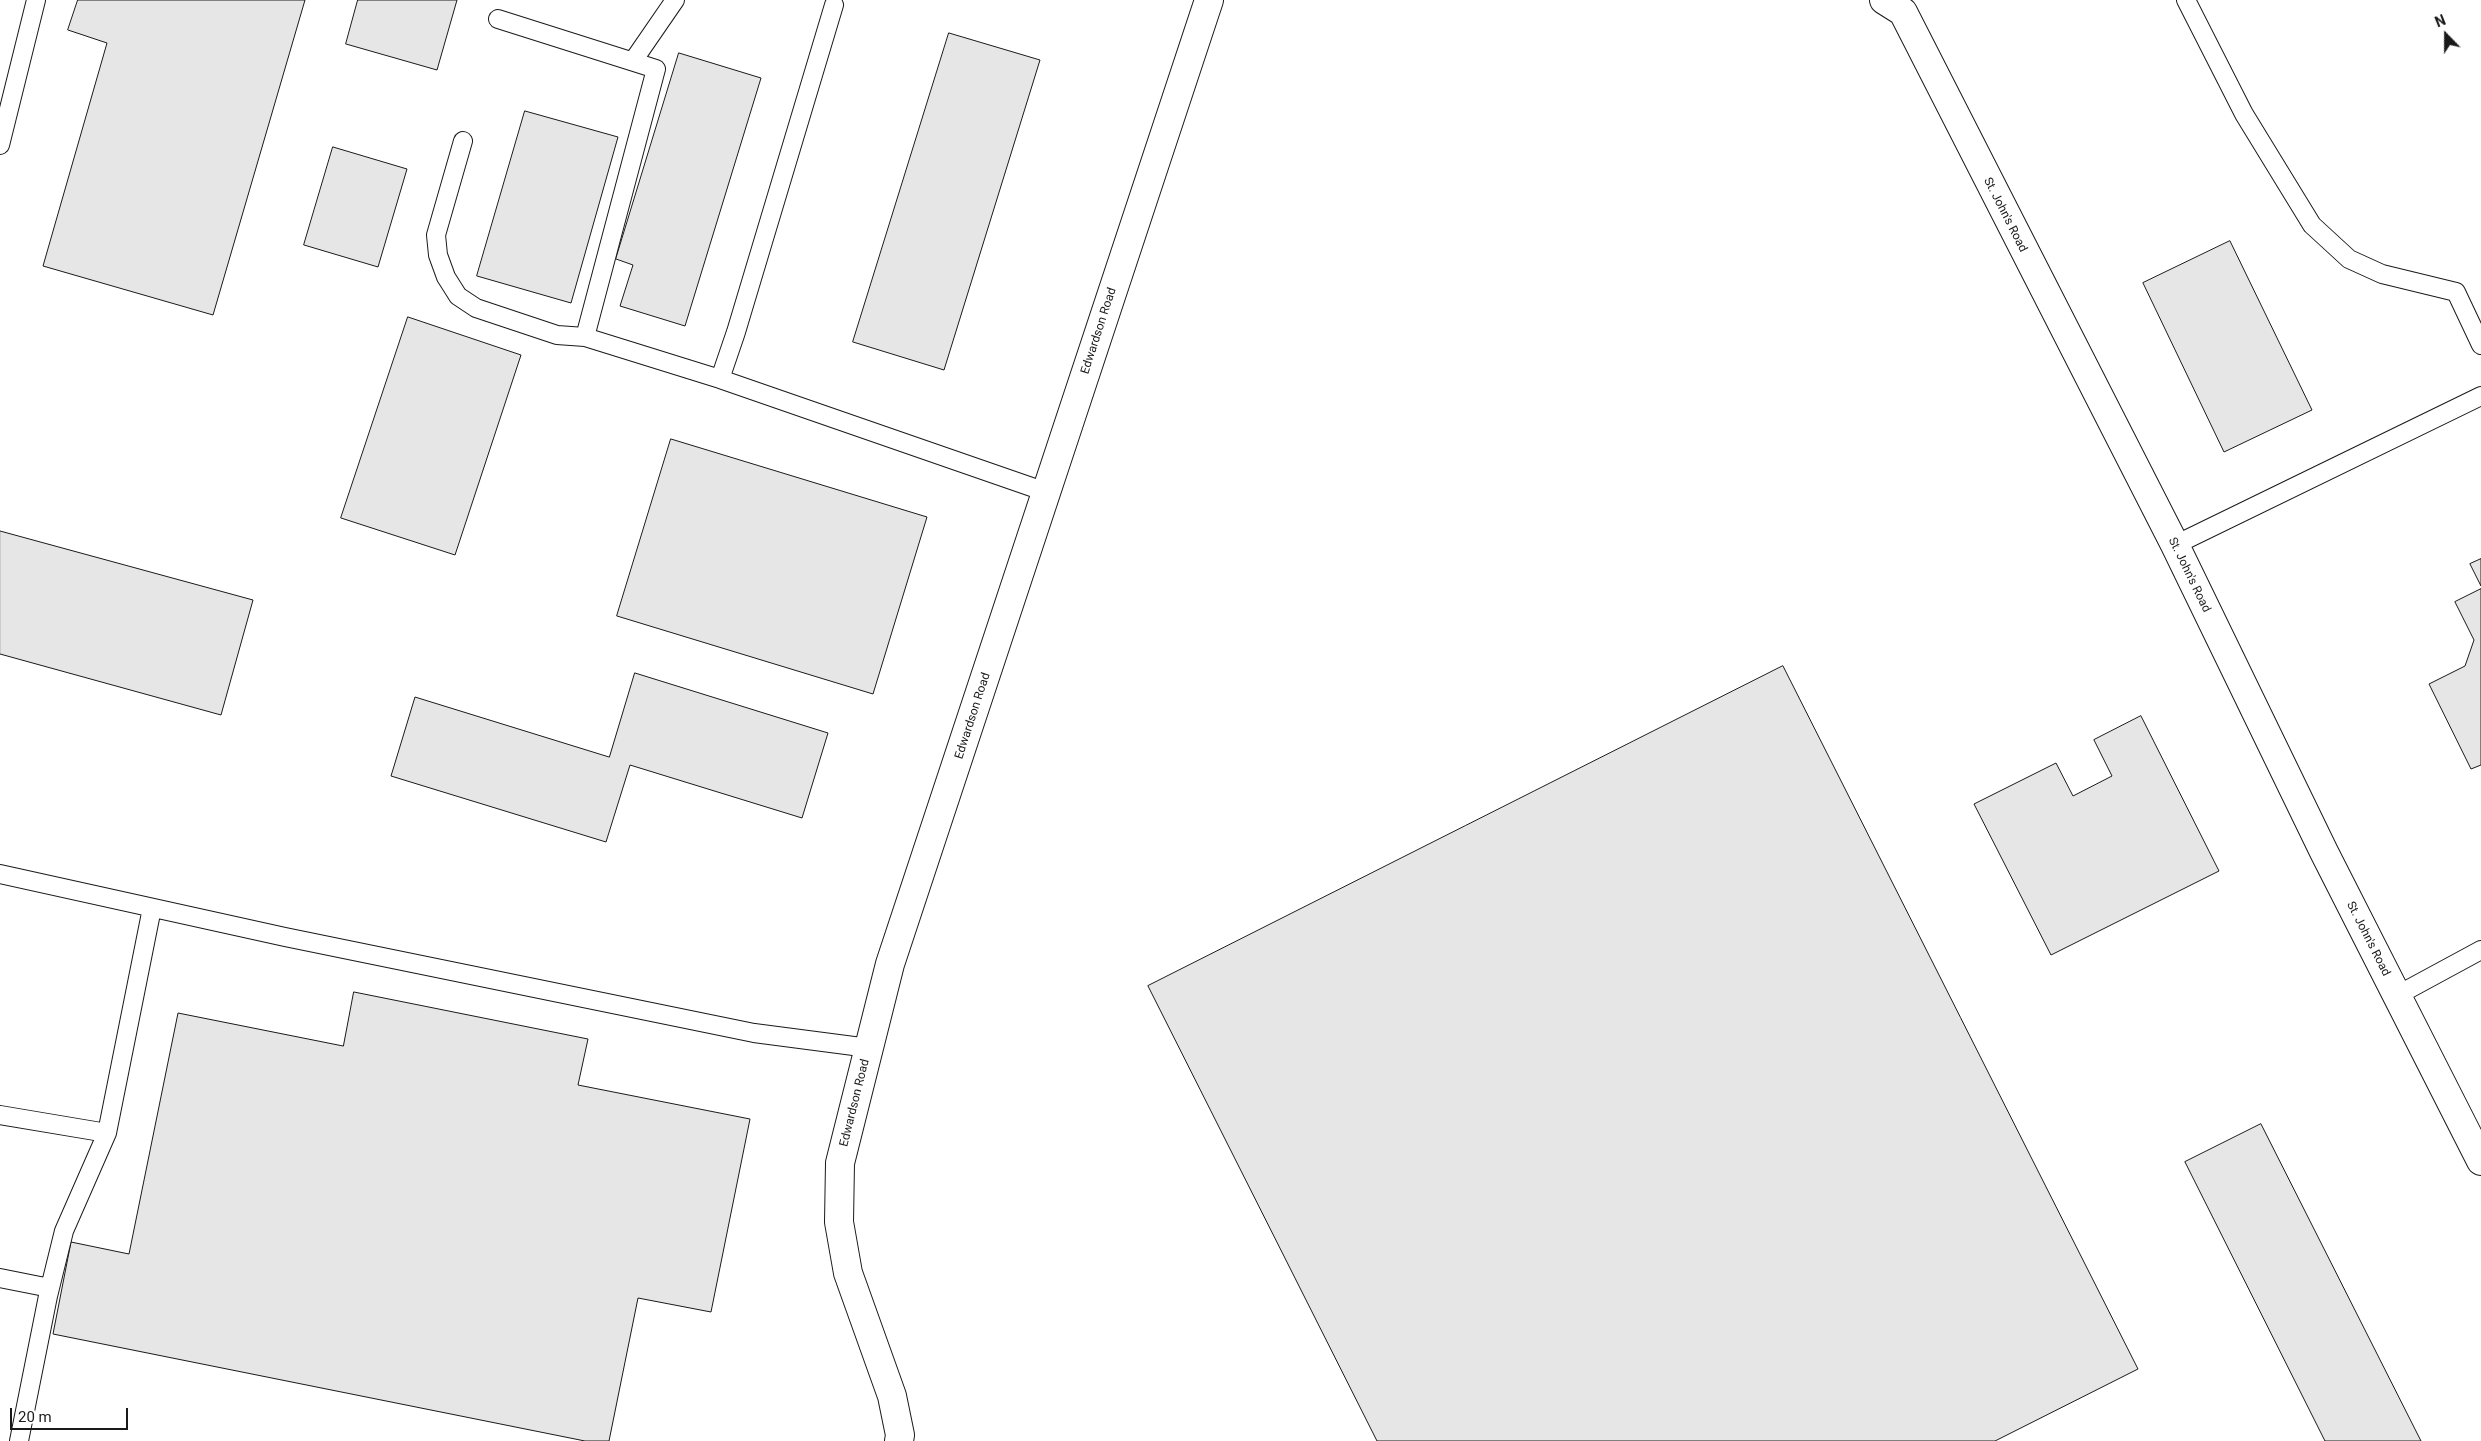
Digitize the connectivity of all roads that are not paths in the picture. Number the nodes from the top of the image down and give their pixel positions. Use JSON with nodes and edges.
{"nodes":[{"id":1,"x":36,"y":0,"type":"edge"},
{"id":2,"x":675,"y":0,"type":"edge"},
{"id":3,"x":1209,"y":0,"type":"edge"},
{"id":4,"x":1884,"y":0,"type":"edge"},
{"id":5,"x":2186,"y":0,"type":"edge"},
{"id":6,"x":834,"y":5,"type":"dead end"},
{"id":7,"x":498,"y":19,"type":"dead end"},
{"id":8,"x":632,"y":61,"type":"junction"},
{"id":9,"x":463,"y":141,"type":"dead end"},
{"id":10,"x":0,"y":145,"type":"edge"},
{"id":11,"x":585,"y":337,"type":"junction"},
{"id":12,"x":2481,"y":345,"type":"edge"},
{"id":13,"x":720,"y":379,"type":"junction"},
{"id":14,"x":2481,"y":396,"type":"edge"},
{"id":15,"x":1046,"y":492,"type":"junction"},
{"id":16,"x":2174,"y":545,"type":"junction"},
{"id":17,"x":0,"y":874,"type":"edge"},
{"id":18,"x":152,"y":908,"type":"junction"},
{"id":19,"x":2481,"y":950,"type":"edge"},
{"id":20,"x":2396,"y":996,"type":"junction"},
{"id":21,"x":869,"y":1048,"type":"junction"},
{"id":22,"x":0,"y":1115,"type":"edge"},
{"id":23,"x":107,"y":1133,"type":"junction"},
{"id":24,"x":2481,"y":1161,"type":"edge"},
{"id":25,"x":0,"y":1278,"type":"edge"},
{"id":26,"x":50,"y":1288,"type":"junction"},
{"id":27,"x":19,"y":1441,"type":"edge"},
{"id":28,"x":899,"y":1441,"type":"edge"}],
"edges":[{"from":1,"to":10,"type":"lane"},
{"from":2,"to":8,"type":"lane"},
{"from":3,"to":15,"type":"street","name":"Edwardson Road"},
{"from":4,"to":16,"type":"street","name":"St. John's Road"},
{"from":5,"to":12,"type":"lane"},
{"from":6,"to":13,"type":"lane"},
{"from":7,"to":8,"type":"lane"},
{"from":8,"to":11,"type":"lane"},
{"from":9,"to":11,"type":"lane"},
{"from":11,"to":13,"type":"lane"},
{"from":13,"to":15,"type":"lane"},
{"from":14,"to":16,"type":"lane"},
{"from":15,"to":21,"type":"street","name":"Edwardson Road"},
{"from":16,"to":20,"type":"street","name":"St. John's Road"},
{"from":17,"to":18,"type":"lane"},
{"from":18,"to":21,"type":"lane"},
{"from":18,"to":23,"type":"lane"},
{"from":19,"to":20,"type":"lane"},
{"from":20,"to":24,"type":"street","name":"St. John's Road"},
{"from":21,"to":28,"type":"street","name":"Edwardson Road"},
{"from":22,"to":23,"type":"lane"},
{"from":23,"to":26,"type":"lane"},
{"from":25,"to":26,"type":"lane"},
{"from":26,"to":27,"type":"lane"}]}
